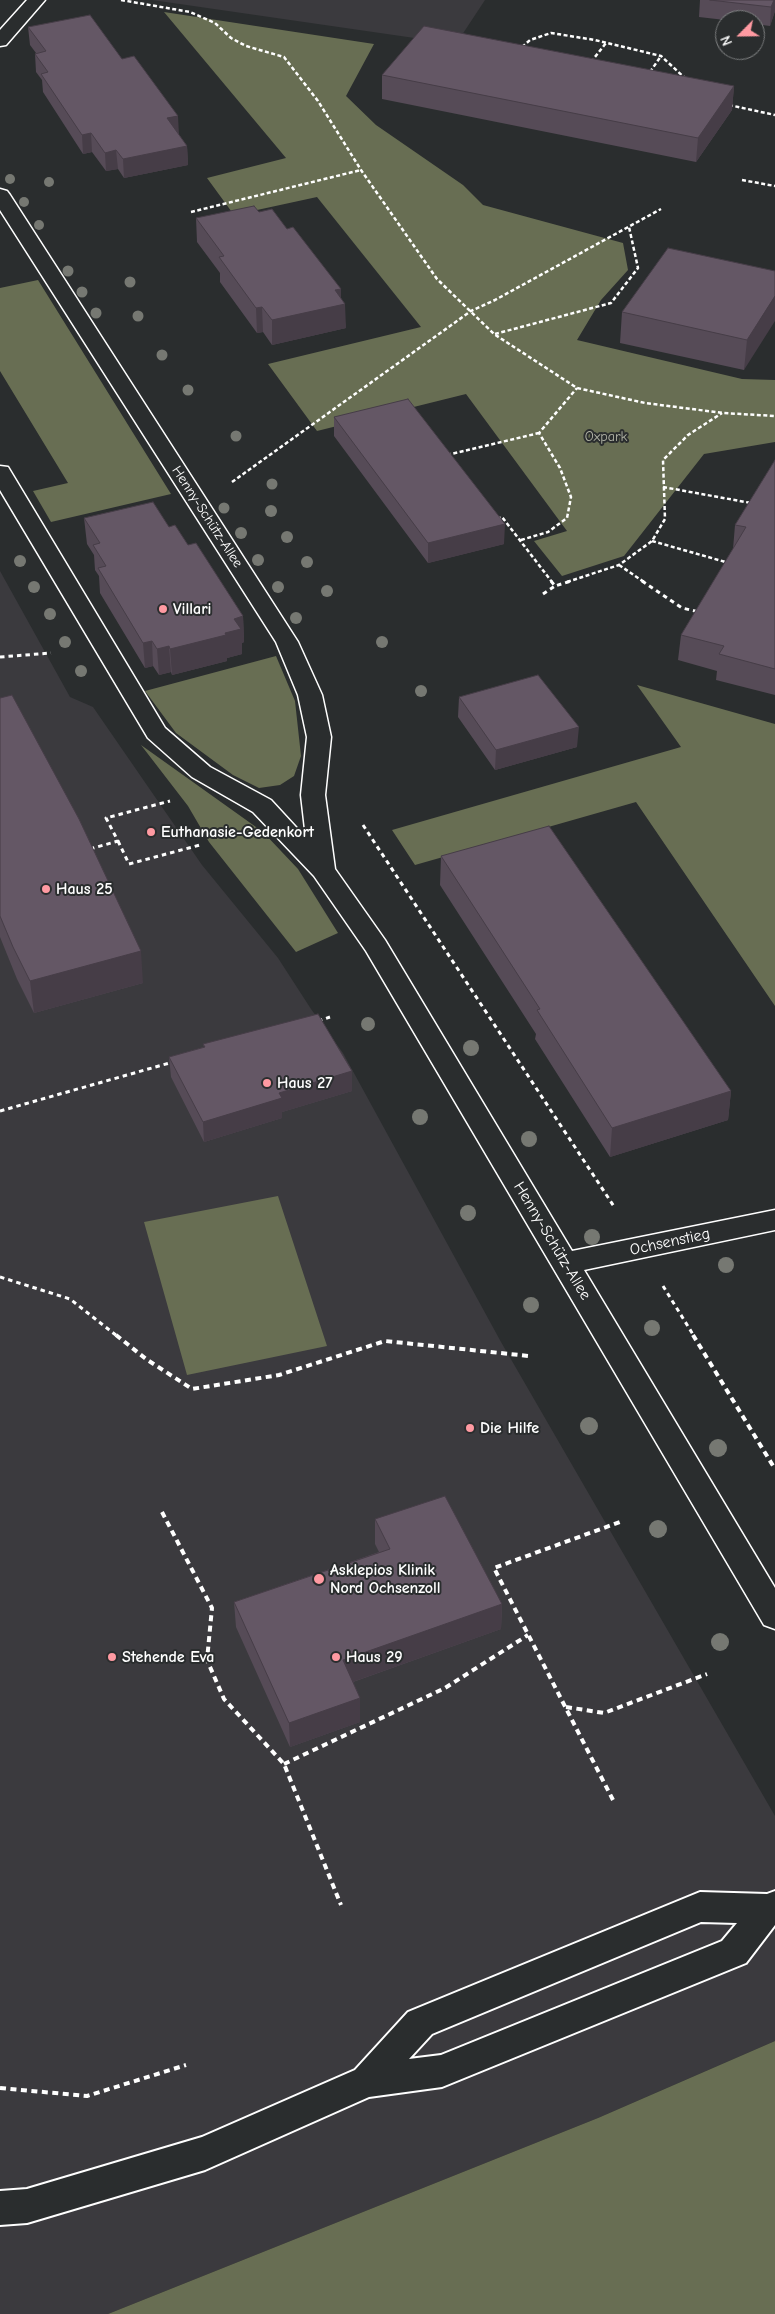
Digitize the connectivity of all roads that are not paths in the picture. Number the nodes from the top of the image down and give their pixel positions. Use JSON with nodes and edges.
{"nodes":[{"id":1,"x":36,"y":0,"type":"edge"},
{"id":2,"x":0,"y":41,"type":"edge"},
{"id":3,"x":0,"y":195,"type":"edge"},
{"id":4,"x":0,"y":472,"type":"edge"},
{"id":5,"x":323,"y":870,"type":"junction"},
{"id":6,"x":775,"y":1220,"type":"edge"},
{"id":7,"x":566,"y":1263,"type":"junction"},
{"id":8,"x":775,"y":1616,"type":"edge"},
{"id":9,"x":771,"y":1907,"type":"edge"},
{"id":10,"x":367,"y":2081,"type":"junction"},
{"id":11,"x":0,"y":2208,"type":"edge"}],
"edges":[{"from":1,"to":2,"type":"street"},
{"from":3,"to":5,"type":"street","name":"Henny-Schütz-Allee"},
{"from":4,"to":5,"type":"street","name":"Henny-Schütz-Allee"},
{"from":5,"to":7,"type":"street","name":"Henny-Schütz-Allee"},
{"from":6,"to":7,"type":"street","name":"Ochsenstieg"},
{"from":7,"to":8,"type":"street","name":"Henny-Schütz-Allee"},
{"from":9,"to":10,"type":"lane"},
{"from":9,"to":10,"type":"lane"},
{"from":10,"to":11,"type":"lane"}]}
